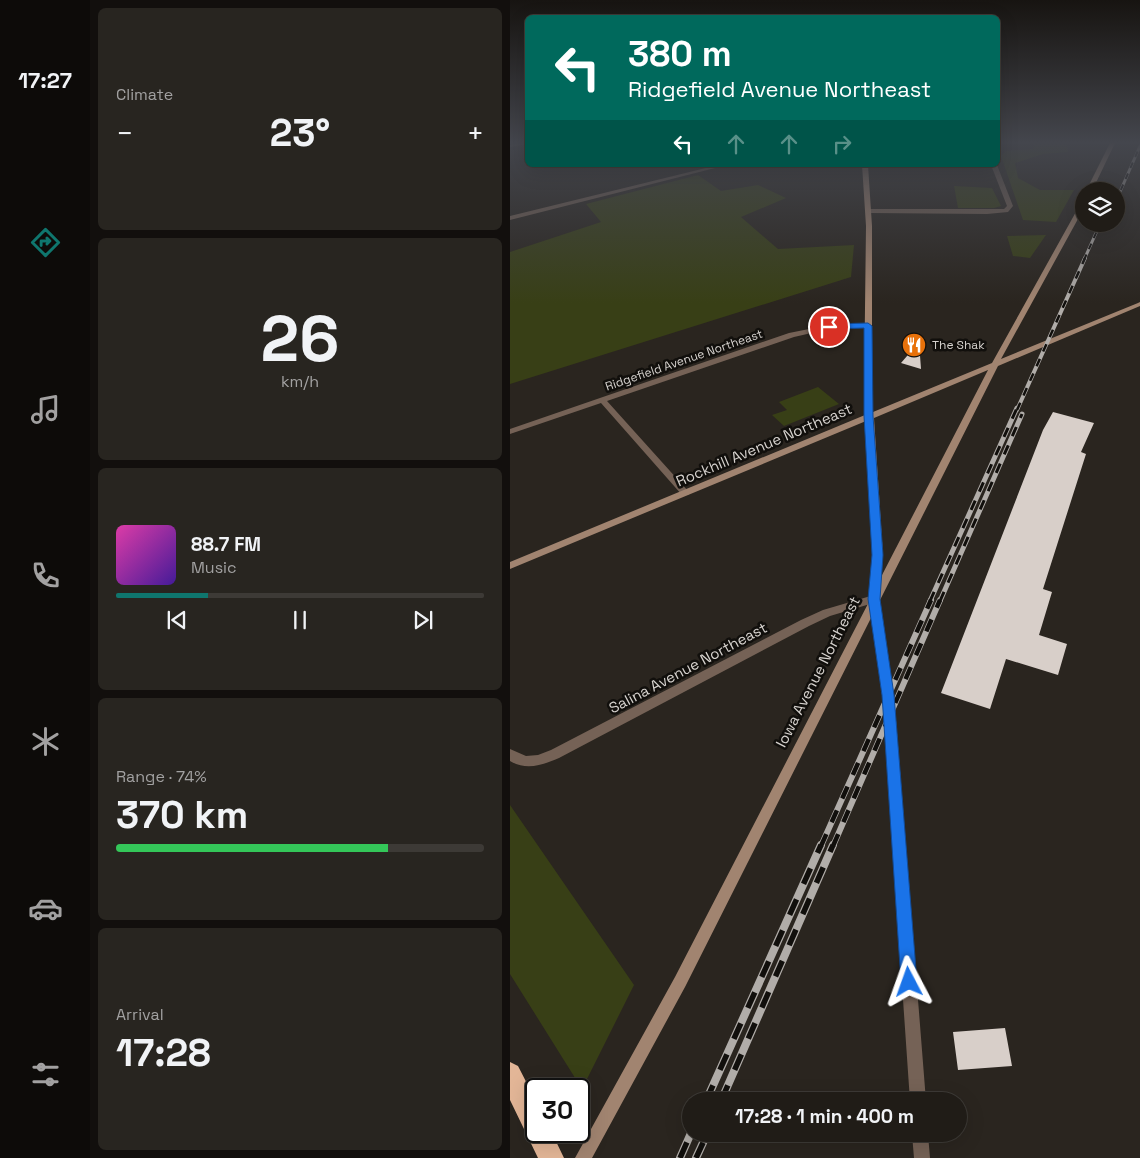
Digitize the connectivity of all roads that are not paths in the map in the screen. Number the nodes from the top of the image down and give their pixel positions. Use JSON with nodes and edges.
{"nodes":[{"id":1,"x":603,"y":195,"type":"edge"},
{"id":2,"x":868,"y":195,"type":"edge"},
{"id":3,"x":1006,"y":195,"type":"edge"},
{"id":4,"x":869,"y":211,"type":"junction"},
{"id":5,"x":510,"y":218,"type":"edge"},
{"id":6,"x":1075,"y":218,"type":"edge"},
{"id":7,"x":1140,"y":304,"type":"edge"},
{"id":8,"x":868,"y":326,"type":"junction"},
{"id":9,"x":996,"y":362,"type":"junction"},
{"id":10,"x":602,"y":400,"type":"junction"},
{"id":11,"x":869,"y":416,"type":"junction"},
{"id":12,"x":510,"y":432,"type":"edge"},
{"id":13,"x":686,"y":493,"type":"junction"},
{"id":14,"x":510,"y":566,"type":"edge"},
{"id":15,"x":874,"y":599,"type":"junction"},
{"id":16,"x":514,"y":757,"type":"edge"},
{"id":17,"x":513,"y":1080,"type":"edge"},
{"id":18,"x":917,"y":1092,"type":"edge"},
{"id":19,"x":525,"y":1105,"type":"edge"},
{"id":20,"x":921,"y":1142,"type":"edge"},
{"id":21,"x":544,"y":1143,"type":"edge"},
{"id":22,"x":552,"y":1158,"type":"edge"},
{"id":23,"x":583,"y":1158,"type":"edge"},
{"id":24,"x":922,"y":1158,"type":"edge"}],
"edges":[{"from":1,"to":5,"type":"street"},
{"from":2,"to":4,"type":"main road"},
{"from":3,"to":4,"type":"street"},
{"from":4,"to":8,"type":"main road"},
{"from":6,"to":9,"type":"main road","name":"Iowa Avenue Northeast"},
{"from":7,"to":9,"type":"main road","name":"Rockhill Avenue Northeast"},
{"from":8,"to":10,"type":"street","name":"Ridgefield Avenue Northeast"},
{"from":8,"to":11,"type":"main road"},
{"from":9,"to":11,"type":"main road","name":"Rockhill Avenue Northeast"},
{"from":9,"to":15,"type":"main road","name":"Iowa Avenue Northeast"},
{"from":10,"to":12,"type":"street","name":"Ridgefield Avenue Northeast"},
{"from":10,"to":13,"type":"street"},
{"from":11,"to":13,"type":"main road","name":"Rockhill Avenue Northeast"},
{"from":11,"to":15,"type":"main road"},
{"from":13,"to":14,"type":"main road","name":"Rockhill Avenue Northeast"},
{"from":15,"to":16,"type":"street","name":"Salina Avenue Northeast"},
{"from":15,"to":18,"type":"street"},
{"from":15,"to":23,"type":"main road","name":"Iowa Avenue Northeast"},
{"from":17,"to":19,"type":"highway"},
{"from":20,"to":24,"type":"street"},
{"from":21,"to":22,"type":"highway"}]}
